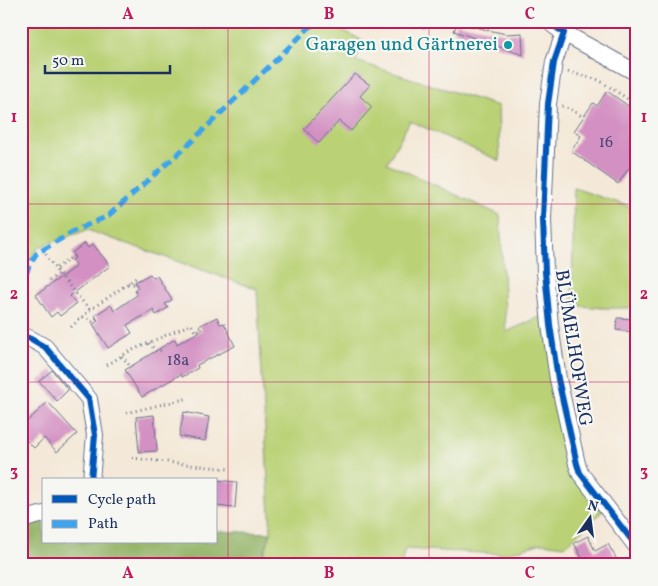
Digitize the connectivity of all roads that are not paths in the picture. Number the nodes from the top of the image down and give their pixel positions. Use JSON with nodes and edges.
{"nodes":[{"id":1,"x":558,"y":27,"type":"edge"},
{"id":2,"x":637,"y":74,"type":"edge"},
{"id":3,"x":21,"y":335,"type":"edge"},
{"id":4,"x":92,"y":478,"type":"edge"},
{"id":5,"x":42,"y":515,"type":"edge"},
{"id":6,"x":21,"y":520,"type":"edge"},
{"id":7,"x":637,"y":547,"type":"edge"}],
"edges":[{"from":1,"to":2,"type":"street","name":"BLÜMELHOFWEG"},
{"from":1,"to":7,"type":"street","name":"BLÜMELHOFWEG"},
{"from":3,"to":4,"type":"street"},
{"from":5,"to":6,"type":"street"}]}
